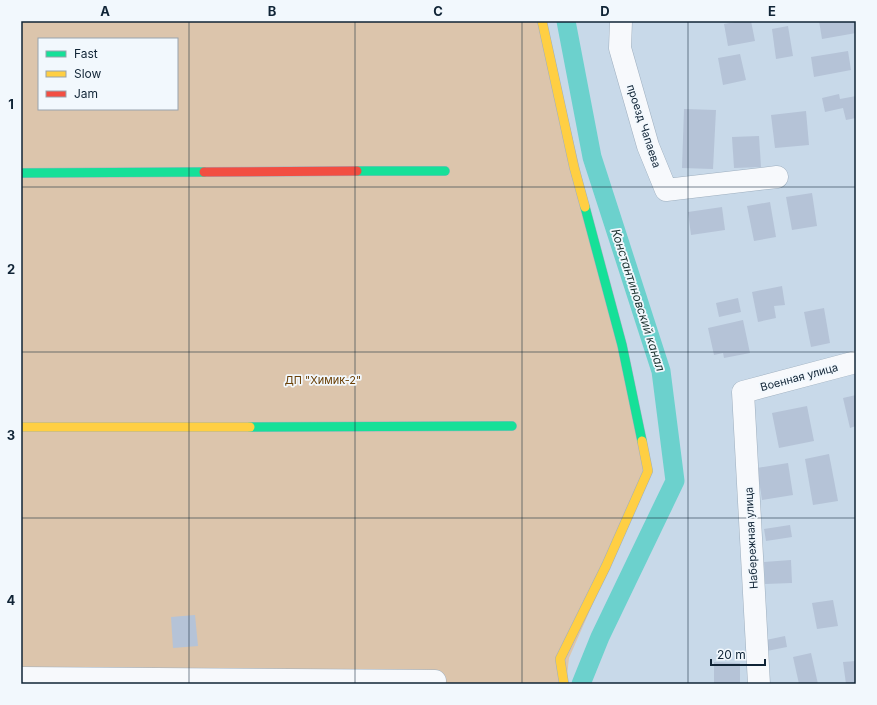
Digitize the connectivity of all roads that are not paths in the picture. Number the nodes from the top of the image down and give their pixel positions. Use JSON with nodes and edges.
{"nodes":[{"id":1,"x":542,"y":21,"type":"edge"},
{"id":2,"x":621,"y":21,"type":"edge"},
{"id":3,"x":445,"y":171,"type":"dead end"},
{"id":4,"x":21,"y":173,"type":"edge"},
{"id":5,"x":777,"y":178,"type":"dead end"},
{"id":6,"x":856,"y":362,"type":"edge"},
{"id":7,"x":742,"y":392,"type":"joint"},
{"id":8,"x":512,"y":426,"type":"dead end"},
{"id":9,"x":21,"y":427,"type":"edge"},
{"id":10,"x":21,"y":678,"type":"edge"},
{"id":11,"x":435,"y":681,"type":"dead end"},
{"id":12,"x":169,"y":682,"type":"edge"},
{"id":13,"x":564,"y":684,"type":"edge"},
{"id":14,"x":759,"y":684,"type":"edge"}],
"edges":[{"from":1,"to":13,"type":"street"},
{"from":2,"to":5,"type":"street","name":"проезд Чапаева"},
{"from":3,"to":4,"type":"street"},
{"from":6,"to":7,"type":"street","name":"Военная улица"},
{"from":7,"to":14,"type":"street","name":"Набережная улица"},
{"from":8,"to":9,"type":"street"},
{"from":10,"to":12,"type":"street"},
{"from":11,"to":12,"type":"street"}]}
